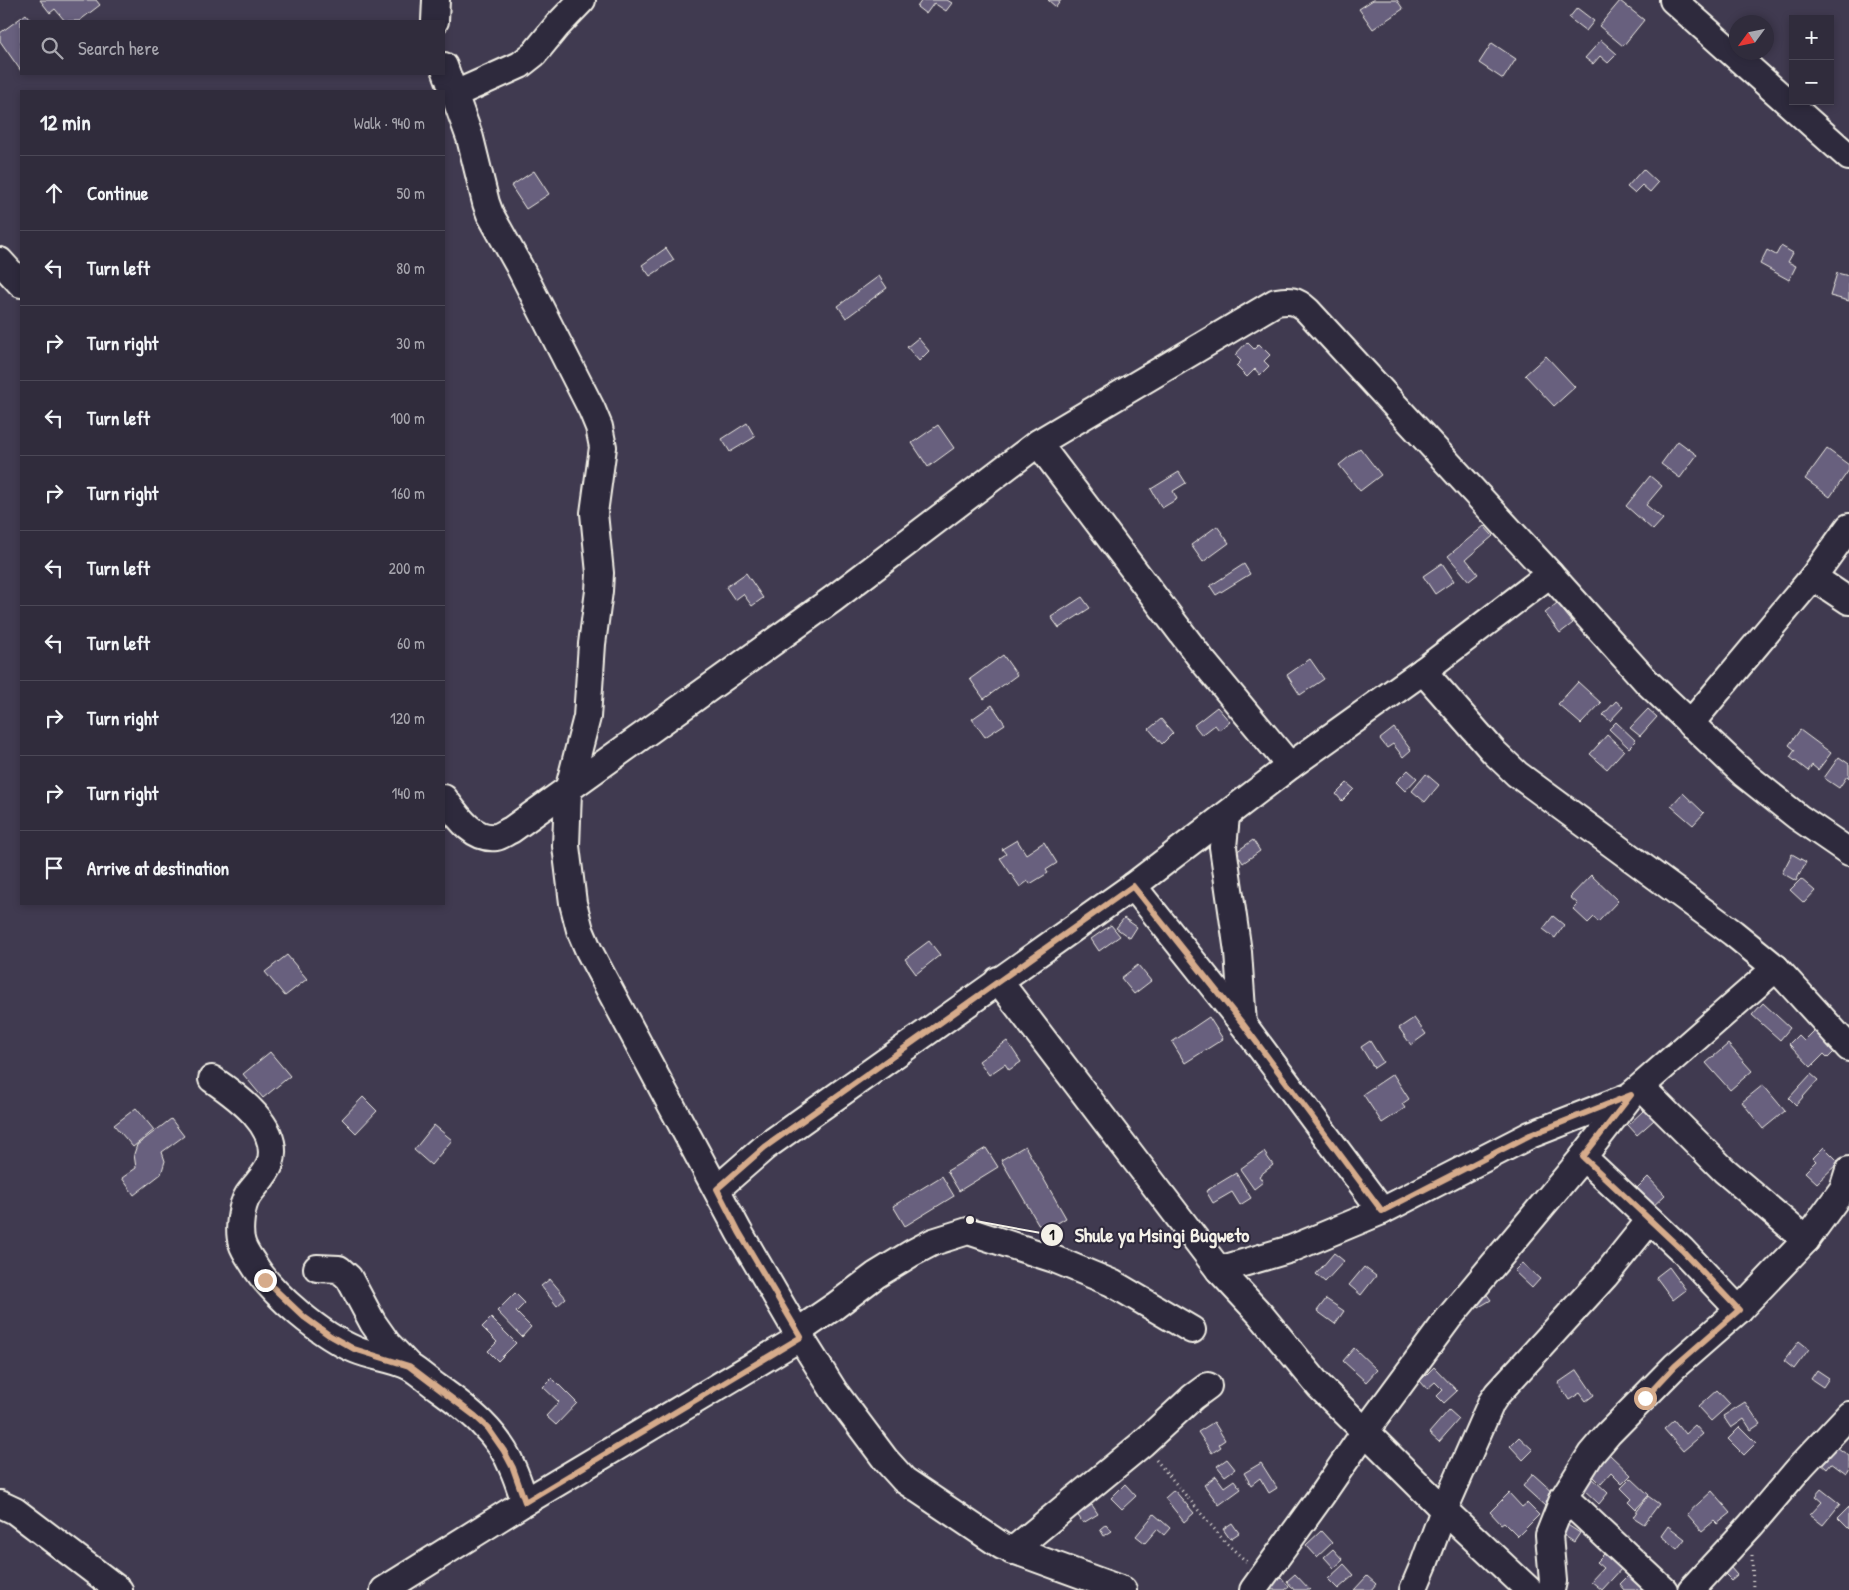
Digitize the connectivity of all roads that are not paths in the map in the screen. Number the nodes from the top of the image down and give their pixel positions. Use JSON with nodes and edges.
{"nodes":[{"id":1,"x":436,"y":0,"type":"edge"},
{"id":2,"x":582,"y":0,"type":"edge"},
{"id":3,"x":1673,"y":0,"type":"edge"},
{"id":4,"x":435,"y":20,"type":"edge"},
{"id":5,"x":445,"y":69,"type":"edge"},
{"id":6,"x":455,"y":94,"type":"junction"},
{"id":7,"x":1849,"y":156,"type":"edge"},
{"id":8,"x":0,"y":261,"type":"edge"},
{"id":9,"x":20,"y":283,"type":"edge"},
{"id":10,"x":1038,"y":443,"type":"junction"},
{"id":11,"x":1849,"y":527,"type":"edge"},
{"id":12,"x":1550,"y":574,"type":"junction"},
{"id":13,"x":1813,"y":577,"type":"junction"},
{"id":14,"x":1849,"y":601,"type":"edge"},
{"id":15,"x":1423,"y":671,"type":"junction"},
{"id":16,"x":1690,"y":724,"type":"junction"},
{"id":17,"x":1290,"y":766,"type":"junction"},
{"id":18,"x":568,"y":791,"type":"junction"},
{"id":19,"x":445,"y":799,"type":"edge"},
{"id":20,"x":1226,"y":816,"type":"junction"},
{"id":21,"x":1849,"y":852,"type":"edge"},
{"id":22,"x":1133,"y":886,"type":"junction"},
{"id":23,"x":1776,"y":968,"type":"junction"},
{"id":24,"x":998,"y":980,"type":"junction"},
{"id":25,"x":1243,"y":1024,"type":"junction"},
{"id":26,"x":1849,"y":1048,"type":"edge"},
{"id":27,"x":212,"y":1079,"type":"dead end"},
{"id":28,"x":1636,"y":1091,"type":"junction"},
{"id":29,"x":1583,"y":1157,"type":"junction"},
{"id":30,"x":1849,"y":1170,"type":"edge"},
{"id":31,"x":717,"y":1189,"type":"junction"},
{"id":32,"x":1382,"y":1211,"type":"junction"},
{"id":33,"x":1650,"y":1220,"type":"junction"},
{"id":34,"x":1806,"y":1240,"type":"junction"},
{"id":35,"x":317,"y":1268,"type":"dead end"},
{"id":36,"x":1220,"y":1270,"type":"junction"},
{"id":37,"x":1739,"y":1310,"type":"junction"},
{"id":38,"x":1192,"y":1330,"type":"dead end"},
{"id":39,"x":799,"y":1334,"type":"junction"},
{"id":40,"x":409,"y":1366,"type":"junction"},
{"id":41,"x":1208,"y":1386,"type":"dead end"},
{"id":42,"x":1849,"y":1415,"type":"edge"},
{"id":43,"x":1364,"y":1433,"type":"junction"},
{"id":44,"x":1564,"y":1497,"type":"junction"},
{"id":45,"x":525,"y":1502,"type":"junction"},
{"id":46,"x":0,"y":1504,"type":"edge"},
{"id":47,"x":1444,"y":1510,"type":"junction"},
{"id":48,"x":1012,"y":1551,"type":"junction"},
{"id":49,"x":1258,"y":1582,"type":"edge"},
{"id":50,"x":120,"y":1590,"type":"edge"},
{"id":51,"x":384,"y":1590,"type":"edge"},
{"id":52,"x":1123,"y":1590,"type":"edge"},
{"id":53,"x":1413,"y":1590,"type":"edge"},
{"id":54,"x":1529,"y":1590,"type":"edge"},
{"id":55,"x":1551,"y":1590,"type":"edge"},
{"id":56,"x":1664,"y":1590,"type":"edge"},
{"id":57,"x":1691,"y":1590,"type":"edge"}],
"edges":[{"from":1,"to":4,"type":"street"},
{"from":2,"to":6,"type":"street"},
{"from":3,"to":7,"type":"street"},
{"from":5,"to":6,"type":"street"},
{"from":6,"to":18,"type":"street"},
{"from":8,"to":9,"type":"street"},
{"from":10,"to":12,"type":"street"},
{"from":10,"to":17,"type":"street"},
{"from":10,"to":18,"type":"street"},
{"from":11,"to":13,"type":"street"},
{"from":12,"to":15,"type":"street"},
{"from":12,"to":16,"type":"street"},
{"from":13,"to":14,"type":"street"},
{"from":13,"to":16,"type":"street"},
{"from":15,"to":17,"type":"street"},
{"from":15,"to":23,"type":"street"},
{"from":16,"to":21,"type":"street"},
{"from":17,"to":20,"type":"street"},
{"from":18,"to":19,"type":"street"},
{"from":18,"to":31,"type":"street"},
{"from":20,"to":22,"type":"street"},
{"from":20,"to":25,"type":"street"},
{"from":22,"to":24,"type":"street"},
{"from":22,"to":25,"type":"street"},
{"from":23,"to":26,"type":"street"},
{"from":23,"to":28,"type":"street"},
{"from":24,"to":31,"type":"street"},
{"from":24,"to":36,"type":"street"},
{"from":25,"to":32,"type":"street"},
{"from":27,"to":40,"type":"street"},
{"from":28,"to":29,"type":"street"},
{"from":28,"to":32,"type":"street"},
{"from":28,"to":34,"type":"street"},
{"from":29,"to":33,"type":"street"},
{"from":29,"to":43,"type":"street"},
{"from":30,"to":34,"type":"street"},
{"from":31,"to":39,"type":"street"},
{"from":32,"to":36,"type":"street"},
{"from":33,"to":37,"type":"street"},
{"from":33,"to":47,"type":"street"},
{"from":34,"to":37,"type":"street"},
{"from":35,"to":40,"type":"street"},
{"from":36,"to":43,"type":"street"},
{"from":37,"to":44,"type":"street"},
{"from":38,"to":39,"type":"street"},
{"from":39,"to":45,"type":"street"},
{"from":39,"to":48,"type":"street"},
{"from":40,"to":45,"type":"street"},
{"from":41,"to":48,"type":"street"},
{"from":42,"to":57,"type":"street"},
{"from":43,"to":47,"type":"street"},
{"from":43,"to":49,"type":"street"},
{"from":44,"to":55,"type":"street"},
{"from":44,"to":56,"type":"street"},
{"from":45,"to":51,"type":"street"},
{"from":46,"to":50,"type":"street"},
{"from":47,"to":53,"type":"street"},
{"from":47,"to":54,"type":"street"},
{"from":48,"to":52,"type":"street"}]}
